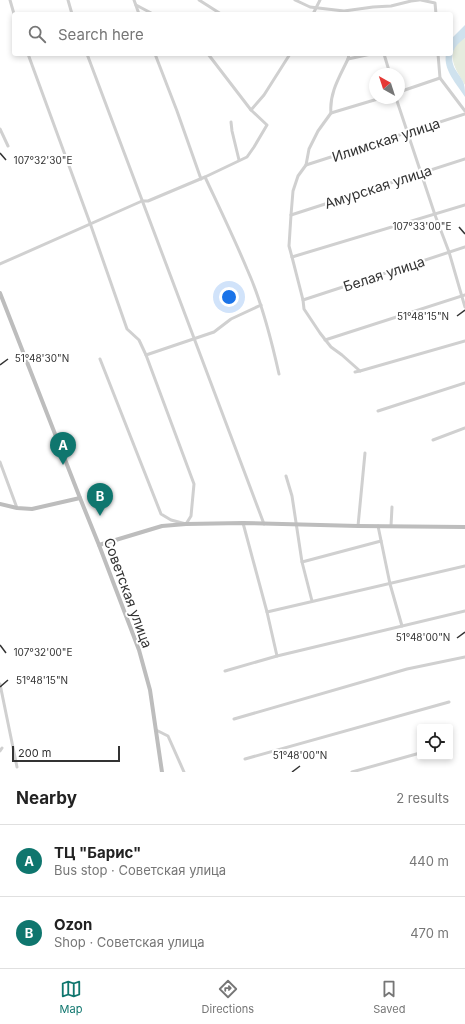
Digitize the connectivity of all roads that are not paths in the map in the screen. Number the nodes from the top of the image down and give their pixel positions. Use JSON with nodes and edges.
{"nodes":[{"id":1,"x":10,"y":0,"type":"edge"},
{"id":2,"x":68,"y":0,"type":"edge"},
{"id":3,"x":134,"y":0,"type":"edge"},
{"id":4,"x":199,"y":0,"type":"edge"},
{"id":5,"x":295,"y":0,"type":"edge"},
{"id":6,"x":320,"y":0,"type":"edge"},
{"id":7,"x":420,"y":0,"type":"edge"},
{"id":8,"x":438,"y":0,"type":"edge"},
{"id":9,"x":435,"y":3,"type":"junction"},
{"id":10,"x":136,"y":5,"type":"junction"},
{"id":11,"x":317,"y":7,"type":"junction"},
{"id":12,"x":13,"y":12,"type":"edge"},
{"id":13,"x":71,"y":12,"type":"edge"},
{"id":14,"x":138,"y":12,"type":"edge"},
{"id":15,"x":148,"y":12,"type":"edge"},
{"id":16,"x":218,"y":12,"type":"edge"},
{"id":17,"x":314,"y":12,"type":"edge"},
{"id":18,"x":345,"y":12,"type":"edge"},
{"id":19,"x":436,"y":12,"type":"edge"},
{"id":20,"x":29,"y":56,"type":"edge"},
{"id":21,"x":88,"y":56,"type":"edge"},
{"id":22,"x":156,"y":56,"type":"edge"},
{"id":23,"x":210,"y":56,"type":"edge"},
{"id":24,"x":288,"y":56,"type":"edge"},
{"id":25,"x":349,"y":56,"type":"edge"},
{"id":26,"x":361,"y":56,"type":"edge"},
{"id":27,"x":385,"y":56,"type":"edge"},
{"id":28,"x":438,"y":56,"type":"edge"},
{"id":29,"x":348,"y":59,"type":"junction"},
{"id":30,"x":388,"y":68,"type":"edge"},
{"id":31,"x":440,"y":78,"type":"junction"},
{"id":32,"x":405,"y":90,"type":"edge"},
{"id":33,"x":369,"y":102,"type":"edge"},
{"id":34,"x":398,"y":104,"type":"edge"},
{"id":35,"x":251,"y":110,"type":"junction"},
{"id":36,"x":465,"y":111,"type":"edge"},
{"id":37,"x":331,"y":113,"type":"junction"},
{"id":38,"x":465,"y":114,"type":"edge"},
{"id":39,"x":231,"y":122,"type":"dead end"},
{"id":40,"x":0,"y":128,"type":"edge"},
{"id":41,"x":408,"y":133,"type":"junction"},
{"id":42,"x":8,"y":146,"type":"dead end"},
{"id":43,"x":465,"y":159,"type":"edge"},
{"id":44,"x":239,"y":160,"type":"junction"},
{"id":45,"x":306,"y":165,"type":"junction"},
{"id":46,"x":421,"y":173,"type":"junction"},
{"id":47,"x":205,"y":177,"type":"junction"},
{"id":48,"x":201,"y":178,"type":"junction"},
{"id":49,"x":142,"y":201,"type":"junction"},
{"id":50,"x":465,"y":205,"type":"edge"},
{"id":51,"x":435,"y":214,"type":"junction"},
{"id":52,"x":291,"y":215,"type":"junction"},
{"id":53,"x":90,"y":223,"type":"junction"},
{"id":54,"x":465,"y":248,"type":"edge"},
{"id":55,"x":449,"y":252,"type":"junction"},
{"id":56,"x":292,"y":258,"type":"junction"},
{"id":57,"x":0,"y":264,"type":"edge"},
{"id":58,"x":0,"y":293,"type":"edge"},
{"id":59,"x":464,"y":295,"type":"edge"},
{"id":60,"x":303,"y":300,"type":"junction"},
{"id":61,"x":261,"y":306,"type":"junction"},
{"id":62,"x":465,"y":307,"type":"edge"},
{"id":63,"x":194,"y":339,"type":"junction"},
{"id":64,"x":325,"y":340,"type":"junction"},
{"id":65,"x":465,"y":341,"type":"edge"},
{"id":66,"x":146,"y":355,"type":"junction"},
{"id":67,"x":100,"y":359,"type":"dead end"},
{"id":68,"x":360,"y":371,"type":"junction"},
{"id":69,"x":355,"y":372,"type":"dead end"},
{"id":70,"x":279,"y":374,"type":"dead end"},
{"id":71,"x":465,"y":383,"type":"edge"},
{"id":72,"x":378,"y":411,"type":"dead end"},
{"id":73,"x":465,"y":428,"type":"edge"},
{"id":74,"x":433,"y":440,"type":"dead end"},
{"id":75,"x":364,"y":453,"type":"dead end"},
{"id":76,"x":0,"y":462,"type":"edge"},
{"id":77,"x":286,"y":476,"type":"dead end"},
{"id":78,"x":80,"y":498,"type":"junction"},
{"id":79,"x":0,"y":504,"type":"edge"},
{"id":80,"x":392,"y":507,"type":"dead end"},
{"id":81,"x":17,"y":508,"type":"junction"},
{"id":82,"x":243,"y":523,"type":"junction"},
{"id":83,"x":186,"y":524,"type":"junction"},
{"id":84,"x":264,"y":524,"type":"junction"},
{"id":85,"x":296,"y":524,"type":"junction"},
{"id":86,"x":358,"y":526,"type":"junction"},
{"id":87,"x":378,"y":526,"type":"junction"},
{"id":88,"x":391,"y":526,"type":"junction"},
{"id":89,"x":465,"y":527,"type":"edge"},
{"id":90,"x":381,"y":541,"type":"junction"},
{"id":91,"x":99,"y":545,"type":"junction"},
{"id":92,"x":302,"y":562,"type":"junction"},
{"id":93,"x":465,"y":566,"type":"edge"},
{"id":94,"x":390,"y":584,"type":"junction"},
{"id":95,"x":312,"y":601,"type":"junction"},
{"id":96,"x":465,"y":611,"type":"edge"},
{"id":97,"x":267,"y":612,"type":"junction"},
{"id":98,"x":402,"y":626,"type":"junction"},
{"id":99,"x":277,"y":656,"type":"junction"},
{"id":100,"x":465,"y":657,"type":"edge"},
{"id":101,"x":225,"y":671,"type":"dead end"},
{"id":102,"x":0,"y":684,"type":"edge"},
{"id":103,"x":449,"y":702,"type":"dead end"},
{"id":104,"x":234,"y":719,"type":"dead end"},
{"id":105,"x":156,"y":730,"type":"junction"},
{"id":106,"x":417,"y":754,"type":"edge"},
{"id":107,"x":245,"y":758,"type":"dead end"},
{"id":108,"x":17,"y":767,"type":"dead end"},
{"id":109,"x":162,"y":772,"type":"edge"},
{"id":110,"x":184,"y":772,"type":"edge"},
{"id":111,"x":352,"y":772,"type":"edge"}],
"edges":[{"from":1,"to":12,"type":"street"},
{"from":2,"to":13,"type":"street"},
{"from":3,"to":10,"type":"street"},
{"from":4,"to":16,"type":"street"},
{"from":5,"to":11,"type":"street"},
{"from":6,"to":11,"type":"street"},
{"from":7,"to":9,"type":"street"},
{"from":7,"to":18,"type":"street"},
{"from":8,"to":9,"type":"street"},
{"from":9,"to":19,"type":"street"},
{"from":10,"to":14,"type":"street"},
{"from":10,"to":15,"type":"street"},
{"from":11,"to":17,"type":"street"},
{"from":11,"to":18,"type":"street"},
{"from":20,"to":53,"type":"street"},
{"from":21,"to":49,"type":"street"},
{"from":22,"to":48,"type":"street"},
{"from":23,"to":35,"type":"street"},
{"from":24,"to":35,"type":"street"},
{"from":25,"to":29,"type":"street"},
{"from":26,"to":29,"type":"street"},
{"from":27,"to":30,"type":"street"},
{"from":28,"to":31,"type":"street"},
{"from":29,"to":37,"type":"street"},
{"from":31,"to":32,"type":"street"},
{"from":31,"to":36,"type":"street"},
{"from":33,"to":37,"type":"street"},
{"from":34,"to":41,"type":"street"},
{"from":35,"to":44,"type":"street"},
{"from":37,"to":45,"type":"street"},
{"from":38,"to":41,"type":"street","name":"Илимская улица"},
{"from":39,"to":44,"type":"street"},
{"from":40,"to":42,"type":"street"},
{"from":41,"to":45,"type":"street","name":"Илимская улица"},
{"from":41,"to":46,"type":"street"},
{"from":43,"to":46,"type":"street","name":"Амурская улица"},
{"from":44,"to":47,"type":"street"},
{"from":45,"to":52,"type":"street"},
{"from":46,"to":51,"type":"street"},
{"from":46,"to":52,"type":"street","name":"Амурская улица"},
{"from":47,"to":48,"type":"street"},
{"from":47,"to":61,"type":"street"},
{"from":48,"to":49,"type":"street"},
{"from":49,"to":53,"type":"street"},
{"from":49,"to":63,"type":"street"},
{"from":50,"to":51,"type":"street"},
{"from":51,"to":55,"type":"street"},
{"from":51,"to":56,"type":"street"},
{"from":52,"to":56,"type":"street"},
{"from":53,"to":57,"type":"street"},
{"from":53,"to":66,"type":"street"},
{"from":54,"to":55,"type":"street","name":"Белая улица"},
{"from":55,"to":59,"type":"street"},
{"from":55,"to":60,"type":"street","name":"Белая улица"},
{"from":56,"to":60,"type":"street"},
{"from":58,"to":78,"type":"main road","name":"Советская улица"},
{"from":59,"to":62,"type":"street"},
{"from":59,"to":64,"type":"street"},
{"from":60,"to":64,"type":"street"},
{"from":61,"to":63,"type":"street"},
{"from":61,"to":70,"type":"street"},
{"from":63,"to":66,"type":"street"},
{"from":63,"to":84,"type":"street"},
{"from":64,"to":68,"type":"street"},
{"from":65,"to":68,"type":"street"},
{"from":66,"to":83,"type":"street"},
{"from":67,"to":83,"type":"street"},
{"from":68,"to":69,"type":"street"},
{"from":71,"to":72,"type":"street"},
{"from":73,"to":74,"type":"street"},
{"from":75,"to":86,"type":"street"},
{"from":76,"to":81,"type":"street"},
{"from":77,"to":85,"type":"street"},
{"from":78,"to":81,"type":"main road"},
{"from":78,"to":91,"type":"main road","name":"Советская улица"},
{"from":79,"to":81,"type":"main road"},
{"from":80,"to":88,"type":"street"},
{"from":82,"to":83,"type":"main road"},
{"from":82,"to":84,"type":"main road"},
{"from":82,"to":97,"type":"street"},
{"from":83,"to":91,"type":"main road"},
{"from":84,"to":85,"type":"main road"},
{"from":85,"to":86,"type":"main road"},
{"from":85,"to":92,"type":"street"},
{"from":86,"to":87,"type":"main road"},
{"from":87,"to":88,"type":"main road"},
{"from":87,"to":90,"type":"street"},
{"from":88,"to":89,"type":"main road"},
{"from":90,"to":92,"type":"street"},
{"from":90,"to":94,"type":"street"},
{"from":91,"to":105,"type":"main road","name":"Советская улица"},
{"from":92,"to":95,"type":"street"},
{"from":93,"to":94,"type":"street"},
{"from":94,"to":95,"type":"street"},
{"from":94,"to":98,"type":"street"},
{"from":95,"to":97,"type":"street"},
{"from":96,"to":98,"type":"street"},
{"from":97,"to":99,"type":"street"},
{"from":98,"to":99,"type":"street"},
{"from":99,"to":101,"type":"street"},
{"from":100,"to":104,"type":"street"},
{"from":102,"to":108,"type":"street"},
{"from":103,"to":107,"type":"street"},
{"from":105,"to":109,"type":"main road","name":"Советская улица"},
{"from":105,"to":110,"type":"street"},
{"from":106,"to":111,"type":"street"}]}
